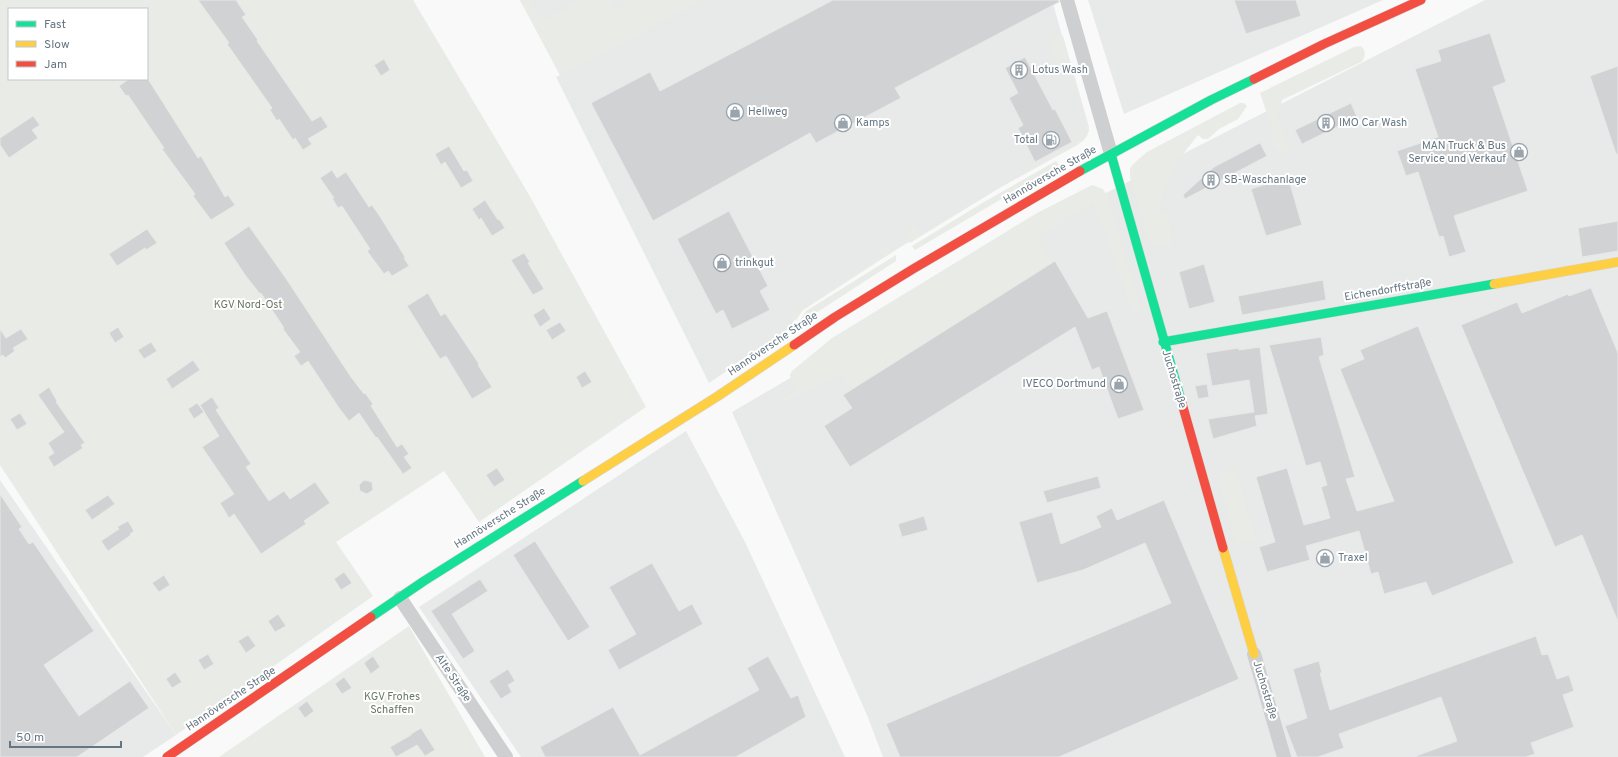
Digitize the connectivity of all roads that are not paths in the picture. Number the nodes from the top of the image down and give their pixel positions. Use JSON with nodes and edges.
{"nodes":[{"id":1,"x":1067,"y":0,"type":"edge"},
{"id":2,"x":1421,"y":0,"type":"edge"},
{"id":3,"x":1111,"y":154,"type":"junction"},
{"id":4,"x":1618,"y":262,"type":"edge"},
{"id":5,"x":1163,"y":342,"type":"junction"},
{"id":6,"x":400,"y":598,"type":"junction"},
{"id":7,"x":1254,"y":654,"type":"joint"},
{"id":8,"x":167,"y":757,"type":"edge"},
{"id":9,"x":506,"y":757,"type":"edge"},
{"id":10,"x":1284,"y":757,"type":"edge"}],
"edges":[{"from":1,"to":3,"type":"street","name":"Juchostraße"},
{"from":2,"to":3,"type":"main road","name":"Hannöversche Straße"},
{"from":3,"to":5,"type":"main road","name":"Juchostraße"},
{"from":3,"to":6,"type":"main road","name":"Hannöversche Straße"},
{"from":4,"to":5,"type":"main road","name":"Eichendorffstraße"},
{"from":5,"to":7,"type":"main road","name":"Juchostraße"},
{"from":6,"to":8,"type":"main road","name":"Hannöversche Straße"},
{"from":6,"to":9,"type":"street","name":"Alte Straße"},
{"from":7,"to":10,"type":"street","name":"Juchostraße"}]}
